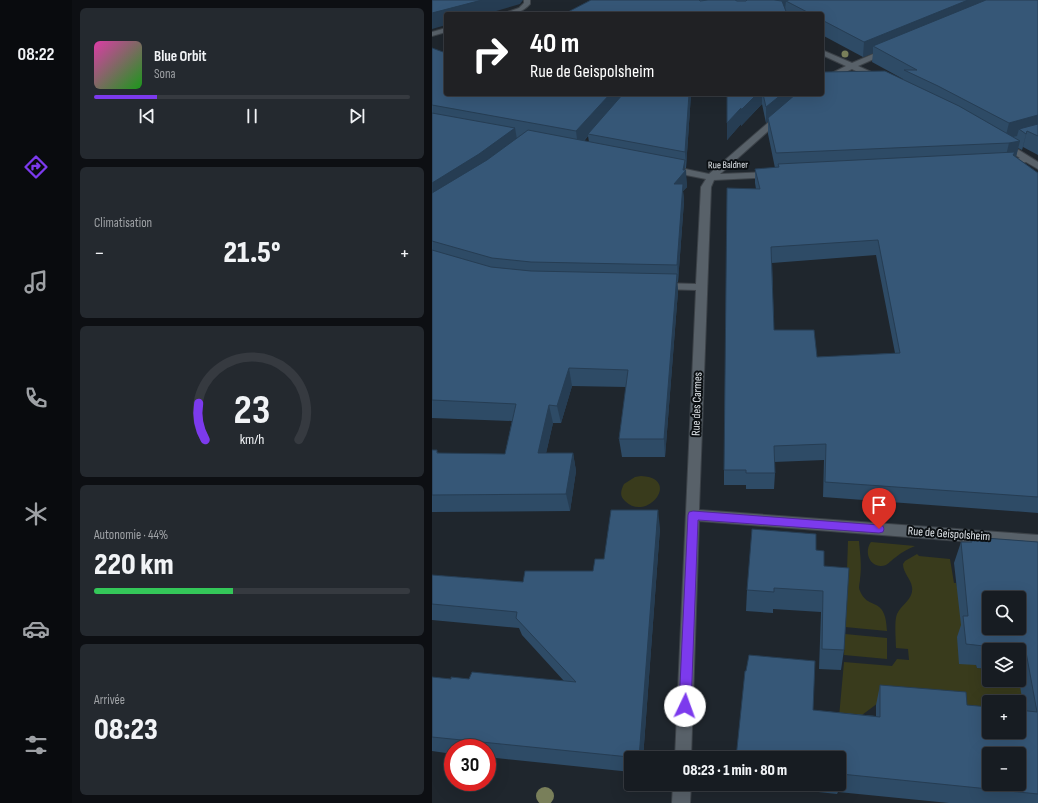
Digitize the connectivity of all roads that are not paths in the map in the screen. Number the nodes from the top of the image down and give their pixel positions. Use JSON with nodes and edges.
{"nodes":[{"id":1,"x":527,"y":0,"type":"edge"},
{"id":2,"x":511,"y":12,"type":"edge"},
{"id":3,"x":444,"y":31,"type":"edge"},
{"id":4,"x":432,"y":34,"type":"edge"},
{"id":5,"x":898,"y":47,"type":"edge"},
{"id":6,"x":824,"y":53,"type":"edge"},
{"id":7,"x":852,"y":66,"type":"junction"},
{"id":8,"x":824,"y":80,"type":"edge"},
{"id":9,"x":887,"y":82,"type":"edge"},
{"id":10,"x":789,"y":110,"type":"edge"},
{"id":11,"x":1016,"y":140,"type":"edge"},
{"id":12,"x":1028,"y":159,"type":"junction"},
{"id":13,"x":998,"y":164,"type":"edge"},
{"id":14,"x":1038,"y":166,"type":"edge"},
{"id":15,"x":666,"y":168,"type":"edge"},
{"id":16,"x":780,"y":174,"type":"edge"},
{"id":17,"x":711,"y":177,"type":"junction"},
{"id":18,"x":653,"y":286,"type":"edge"},
{"id":19,"x":701,"y":287,"type":"junction"},
{"id":20,"x":693,"y":515,"type":"junction"},
{"id":21,"x":1038,"y":541,"type":"edge"},
{"id":22,"x":683,"y":751,"type":"edge"},
{"id":23,"x":682,"y":791,"type":"edge"},
{"id":24,"x":681,"y":803,"type":"edge"}],
"edges":[{"from":1,"to":2,"type":"street"},
{"from":3,"to":4,"type":"street"},
{"from":5,"to":7,"type":"street"},
{"from":6,"to":7,"type":"street"},
{"from":7,"to":8,"type":"street"},
{"from":7,"to":9,"type":"street"},
{"from":10,"to":17,"type":"street"},
{"from":11,"to":12,"type":"street"},
{"from":12,"to":13,"type":"street"},
{"from":12,"to":14,"type":"street"},
{"from":15,"to":17,"type":"street","name":"Rue Baldner"},
{"from":16,"to":17,"type":"street","name":"Rue Baldner"},
{"from":17,"to":19,"type":"street","name":"Rue des Carmes"},
{"from":18,"to":19,"type":"street"},
{"from":19,"to":20,"type":"street","name":"Rue des Carmes"},
{"from":20,"to":21,"type":"street","name":"Rue de Geispolsheim"},
{"from":20,"to":22,"type":"street","name":"Rue des Carmes"},
{"from":23,"to":24,"type":"street"}]}
